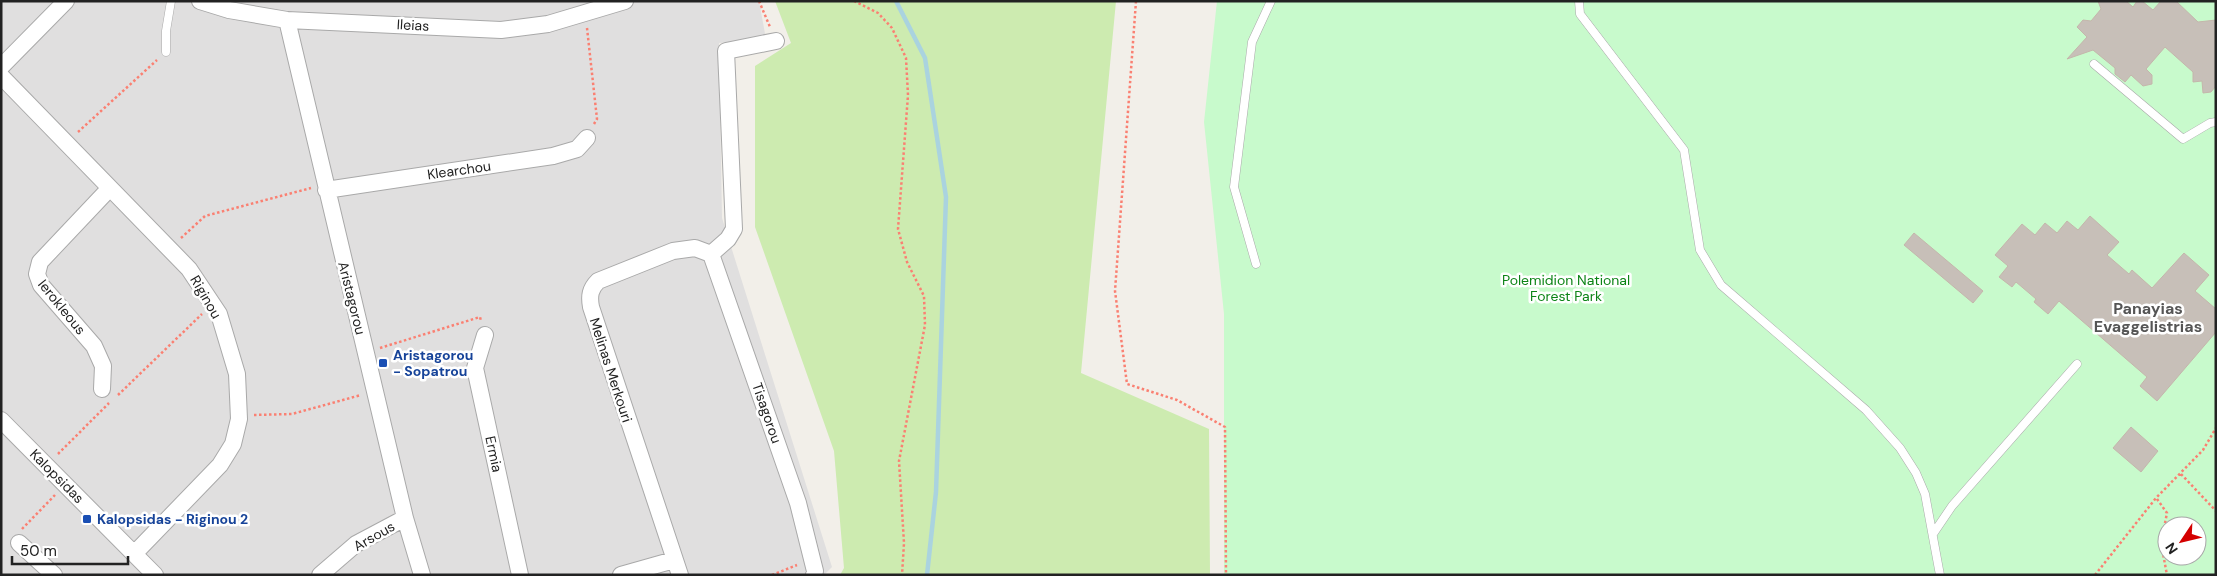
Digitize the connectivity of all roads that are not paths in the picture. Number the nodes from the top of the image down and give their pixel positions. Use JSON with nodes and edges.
{"nodes":[{"id":1,"x":66,"y":1,"type":"edge"},
{"id":2,"x":171,"y":1,"type":"edge"},
{"id":3,"x":200,"y":1,"type":"edge"},
{"id":4,"x":625,"y":1,"type":"edge"},
{"id":5,"x":1271,"y":1,"type":"edge"},
{"id":6,"x":1579,"y":1,"type":"edge"},
{"id":7,"x":287,"y":20,"type":"junction"},
{"id":8,"x":776,"y":41,"type":"road end"},
{"id":9,"x":166,"y":52,"type":"road end"},
{"id":10,"x":2094,"y":64,"type":"dead end"},
{"id":11,"x":1,"y":67,"type":"edge"},
{"id":12,"x":1,"y":76,"type":"edge"},
{"id":13,"x":2216,"y":122,"type":"edge"},
{"id":14,"x":587,"y":138,"type":"road end"},
{"id":15,"x":325,"y":187,"type":"junction"},
{"id":16,"x":110,"y":189,"type":"junction"},
{"id":17,"x":711,"y":254,"type":"junction"},
{"id":18,"x":1256,"y":264,"type":"dead end"},
{"id":19,"x":485,"y":335,"type":"road end"},
{"id":20,"x":2077,"y":364,"type":"dead end"},
{"id":21,"x":102,"y":389,"type":"dead end"},
{"id":22,"x":1,"y":420,"type":"edge"},
{"id":23,"x":405,"y":518,"type":"junction"},
{"id":24,"x":1933,"y":534,"type":"junction"},
{"id":25,"x":18,"y":543,"type":"dead end"},
{"id":26,"x":134,"y":554,"type":"junction"},
{"id":27,"x":677,"y":567,"type":"edge"},
{"id":28,"x":813,"y":567,"type":"edge"},
{"id":29,"x":54,"y":575,"type":"edge"},
{"id":30,"x":155,"y":575,"type":"edge"},
{"id":31,"x":320,"y":575,"type":"edge"},
{"id":32,"x":422,"y":575,"type":"edge"},
{"id":33,"x":520,"y":575,"type":"edge"},
{"id":34,"x":621,"y":575,"type":"edge"},
{"id":35,"x":1940,"y":575,"type":"edge"}],
"edges":[{"from":1,"to":11,"type":"street"},
{"from":2,"to":9,"type":"lane"},
{"from":3,"to":7,"type":"street","name":"Ileias"},
{"from":4,"to":7,"type":"street","name":"Ileias"},
{"from":5,"to":18,"type":"lane"},
{"from":6,"to":24,"type":"lane"},
{"from":7,"to":15,"type":"street","name":"Aristagorou"},
{"from":8,"to":17,"type":"street"},
{"from":10,"to":13,"type":"lane"},
{"from":12,"to":16,"type":"street","name":"Riginou"},
{"from":14,"to":15,"type":"street","name":"Klearchou"},
{"from":15,"to":23,"type":"street","name":"Aristagorou"},
{"from":16,"to":21,"type":"street","name":"Ierokleous"},
{"from":16,"to":26,"type":"street","name":"Riginou"},
{"from":17,"to":27,"type":"street","name":"Melinas Merkouri"},
{"from":17,"to":28,"type":"street","name":"Tisagorou"},
{"from":19,"to":33,"type":"street","name":"Ermia"},
{"from":20,"to":24,"type":"lane"},
{"from":22,"to":26,"type":"street","name":"Kalopsidas"},
{"from":23,"to":31,"type":"street","name":"Arsous"},
{"from":23,"to":32,"type":"street","name":"Aristagorou"},
{"from":24,"to":35,"type":"lane"},
{"from":25,"to":29,"type":"street"},
{"from":26,"to":30,"type":"street","name":"Kalopsidas"},
{"from":27,"to":34,"type":"street"}]}
